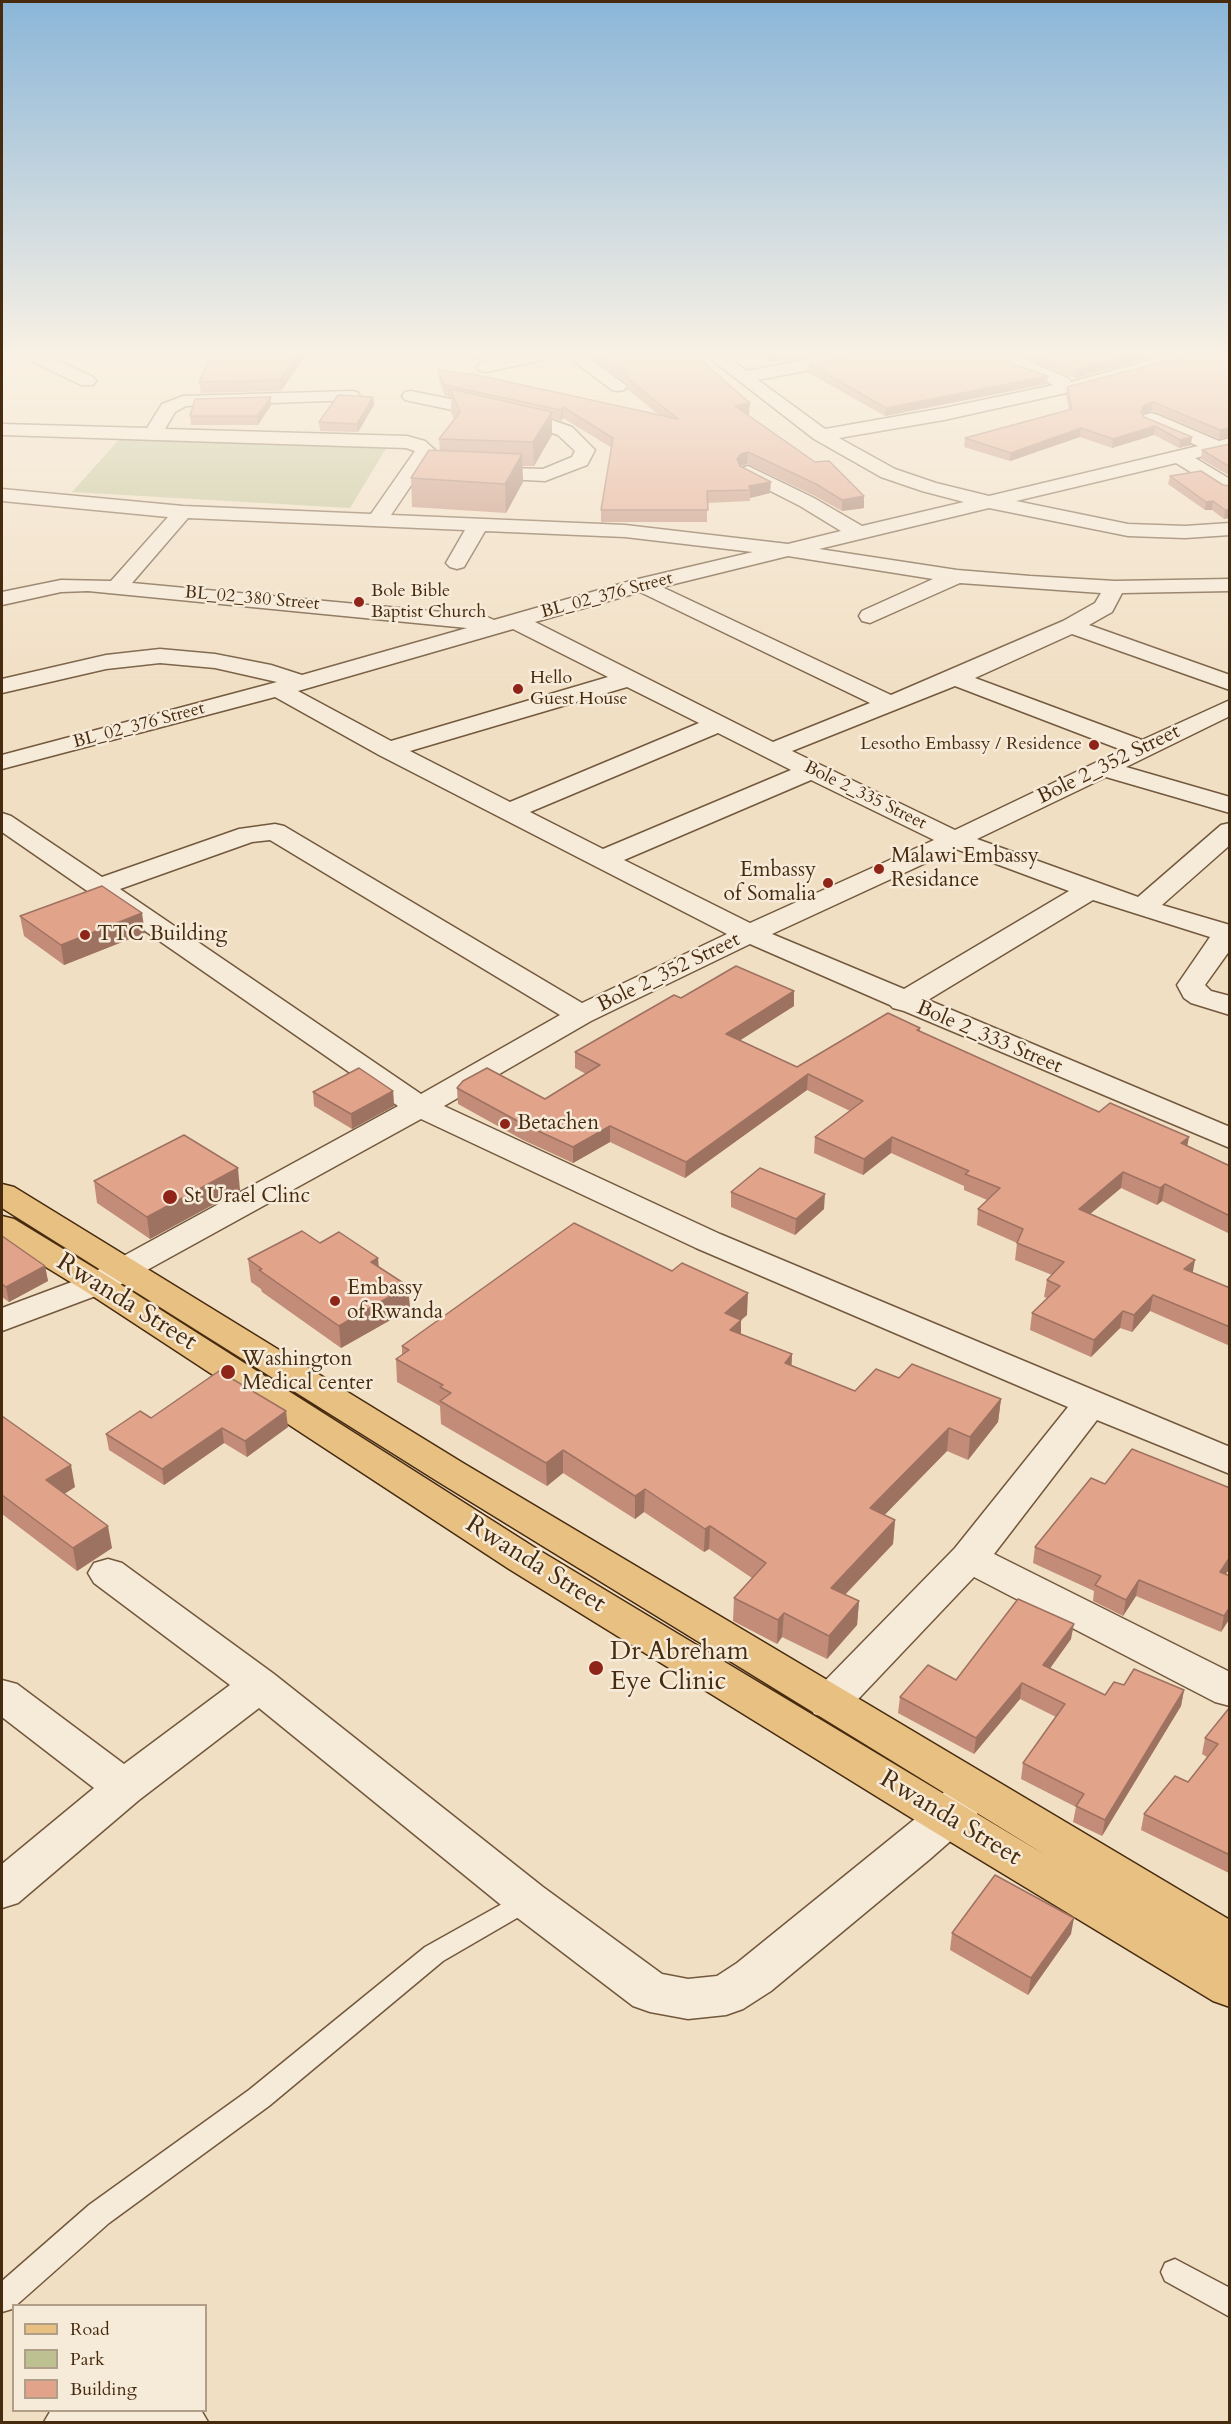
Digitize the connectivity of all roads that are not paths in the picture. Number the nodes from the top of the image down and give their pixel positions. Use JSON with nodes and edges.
{"nodes":[{"id":1,"x":560,"y":469,"type":"edge"},
{"id":2,"x":881,"y":469,"type":"edge"},
{"id":3,"x":1125,"y":469,"type":"edge"},
{"id":4,"x":1200,"y":469,"type":"edge"},
{"id":5,"x":410,"y":470,"type":"joint"},
{"id":6,"x":433,"y":471,"type":"edge"},
{"id":7,"x":455,"y":472,"type":"edge"},
{"id":8,"x":748,"y":472,"type":"edge"},
{"id":9,"x":1230,"y":488,"type":"edge"},
{"id":10,"x":2,"y":495,"type":"edge"},
{"id":11,"x":990,"y":502,"type":"junction"},
{"id":12,"x":183,"y":512,"type":"junction"},
{"id":13,"x":377,"y":520,"type":"junction"},
{"id":14,"x":477,"y":525,"type":"junction"},
{"id":15,"x":1230,"y":529,"type":"edge"},
{"id":16,"x":857,"y":532,"type":"junction"},
{"id":17,"x":787,"y":550,"type":"junction"},
{"id":18,"x":456,"y":564,"type":"dead end"},
{"id":19,"x":957,"y":576,"type":"junction"},
{"id":20,"x":642,"y":585,"type":"junction"},
{"id":21,"x":1230,"y":585,"type":"edge"},
{"id":22,"x":118,"y":586,"type":"junction"},
{"id":23,"x":1114,"y":587,"type":"junction"},
{"id":24,"x":2,"y":599,"type":"edge"},
{"id":25,"x":870,"y":615,"type":"dead end"},
{"id":26,"x":509,"y":623,"type":"junction"},
{"id":27,"x":1071,"y":626,"type":"junction"},
{"id":28,"x":631,"y":678,"type":"junction"},
{"id":29,"x":955,"y":678,"type":"junction"},
{"id":30,"x":1230,"y":683,"type":"edge"},
{"id":31,"x":2,"y":686,"type":"edge"},
{"id":32,"x":289,"y":686,"type":"junction"},
{"id":33,"x":888,"y":703,"type":"junction"},
{"id":34,"x":1227,"y":710,"type":"edge"},
{"id":35,"x":718,"y":724,"type":"junction"},
{"id":36,"x":1143,"y":749,"type":"junction"},
{"id":37,"x":388,"y":750,"type":"junction"},
{"id":38,"x":772,"y":751,"type":"junction"},
{"id":39,"x":2,"y":762,"type":"edge"},
{"id":40,"x":1103,"y":768,"type":"junction"},
{"id":41,"x":812,"y":770,"type":"junction"},
{"id":42,"x":1230,"y":805,"type":"edge"},
{"id":43,"x":508,"y":812,"type":"junction"},
{"id":44,"x":2,"y":821,"type":"edge"},
{"id":45,"x":1230,"y":831,"type":"edge"},
{"id":46,"x":955,"y":840,"type":"junction"},
{"id":47,"x":603,"y":859,"type":"junction"},
{"id":48,"x":98,"y":888,"type":"junction"},
{"id":49,"x":1090,"y":890,"type":"junction"},
{"id":50,"x":1142,"y":908,"type":"junction"},
{"id":51,"x":1228,"y":933,"type":"edge"},
{"id":52,"x":749,"y":934,"type":"junction"},
{"id":53,"x":903,"y":1002,"type":"junction"},
{"id":54,"x":1230,"y":1006,"type":"edge"},
{"id":55,"x":581,"y":1015,"type":"junction"},
{"id":56,"x":420,"y":1107,"type":"junction"},
{"id":57,"x":1230,"y":1139,"type":"edge"},
{"id":58,"x":2,"y":1194,"type":"edge"},
{"id":59,"x":2,"y":1226,"type":"edge"},
{"id":60,"x":111,"y":1276,"type":"junction"},
{"id":61,"x":2,"y":1320,"type":"edge"},
{"id":62,"x":1090,"y":1404,"type":"junction"},
{"id":63,"x":1230,"y":1462,"type":"edge"},
{"id":64,"x":969,"y":1558,"type":"junction"},
{"id":65,"x":108,"y":1573,"type":"dead end"},
{"id":66,"x":259,"y":1685,"type":"junction"},
{"id":67,"x":1230,"y":1691,"type":"edge"},
{"id":68,"x":2,"y":1695,"type":"edge"},
{"id":69,"x":829,"y":1703,"type":"junction"},
{"id":70,"x":123,"y":1788,"type":"junction"},
{"id":71,"x":960,"y":1803,"type":"junction"},
{"id":72,"x":2,"y":1890,"type":"edge"},
{"id":73,"x":527,"y":1900,"type":"junction"},
{"id":74,"x":1230,"y":1944,"type":"edge"},
{"id":75,"x":1230,"y":1987,"type":"edge"},
{"id":76,"x":1175,"y":2272,"type":"dead end"},
{"id":77,"x":2,"y":2299,"type":"edge"},
{"id":78,"x":1230,"y":2304,"type":"edge"},
{"id":79,"x":58,"y":2422,"type":"edge"},
{"id":80,"x":193,"y":2422,"type":"edge"}],
"edges":[{"from":1,"to":7,"type":"street"},
{"from":2,"to":11,"type":"street"},
{"from":3,"to":11,"type":"street","name":"BL_02_376 Street"},
{"from":4,"to":9,"type":"street"},
{"from":5,"to":6,"type":"street"},
{"from":5,"to":13,"type":"street"},
{"from":8,"to":16,"type":"street"},
{"from":10,"to":12,"type":"street"},
{"from":11,"to":15,"type":"street"},
{"from":11,"to":16,"type":"street","name":"BL_02_376 Street"},
{"from":12,"to":13,"type":"street"},
{"from":12,"to":22,"type":"street"},
{"from":13,"to":14,"type":"street"},
{"from":14,"to":17,"type":"street"},
{"from":14,"to":18,"type":"street"},
{"from":16,"to":17,"type":"street","name":"BL_02_376 Street"},
{"from":17,"to":19,"type":"street"},
{"from":17,"to":20,"type":"street","name":"BL_02_376 Street"},
{"from":19,"to":23,"type":"street"},
{"from":19,"to":25,"type":"street"},
{"from":20,"to":26,"type":"street","name":"BL_02_376 Street"},
{"from":20,"to":33,"type":"street"},
{"from":21,"to":23,"type":"street"},
{"from":22,"to":24,"type":"street","name":"BL_02_380 Street"},
{"from":22,"to":26,"type":"street","name":"BL_02_380 Street"},
{"from":23,"to":27,"type":"street"},
{"from":26,"to":28,"type":"street","name":"Bole 2_335 Street"},
{"from":26,"to":32,"type":"street","name":"BL_02_376 Street"},
{"from":27,"to":29,"type":"street"},
{"from":27,"to":30,"type":"street"},
{"from":28,"to":35,"type":"street","name":"Bole 2_335 Street"},
{"from":28,"to":37,"type":"street"},
{"from":29,"to":33,"type":"street"},
{"from":29,"to":36,"type":"street"},
{"from":31,"to":32,"type":"street","name":"Bole 2_333 Street"},
{"from":32,"to":37,"type":"street","name":"Bole 2_333 Street"},
{"from":32,"to":39,"type":"street","name":"BL_02_376 Street"},
{"from":33,"to":38,"type":"street"},
{"from":34,"to":36,"type":"street","name":"Bole 2_352 Street"},
{"from":35,"to":38,"type":"street","name":"Bole 2_335 Street"},
{"from":35,"to":43,"type":"street"},
{"from":36,"to":40,"type":"street","name":"Bole 2_352 Street"},
{"from":37,"to":43,"type":"street","name":"Bole 2_333 Street"},
{"from":38,"to":41,"type":"street","name":"Bole 2_335 Street"},
{"from":40,"to":42,"type":"street"},
{"from":40,"to":46,"type":"street","name":"Bole 2_352 Street"},
{"from":41,"to":46,"type":"street","name":"Bole 2_335 Street"},
{"from":41,"to":47,"type":"street"},
{"from":43,"to":47,"type":"street","name":"Bole 2_333 Street"},
{"from":44,"to":48,"type":"street"},
{"from":45,"to":50,"type":"street"},
{"from":46,"to":49,"type":"street","name":"Bole 2_335 Street"},
{"from":46,"to":52,"type":"street","name":"Bole 2_352 Street"},
{"from":47,"to":52,"type":"street","name":"Bole 2_333 Street"},
{"from":48,"to":55,"type":"street"},
{"from":48,"to":56,"type":"street"},
{"from":49,"to":50,"type":"street","name":"Bole 2_335 Street"},
{"from":49,"to":53,"type":"street"},
{"from":50,"to":51,"type":"street","name":"Bole 2_335 Street"},
{"from":51,"to":54,"type":"street"},
{"from":52,"to":53,"type":"street","name":"Bole 2_333 Street"},
{"from":52,"to":55,"type":"street","name":"Bole 2_352 Street"},
{"from":53,"to":57,"type":"street","name":"Bole 2_333 Street"},
{"from":55,"to":56,"type":"street","name":"Bole 2_352 Street"},
{"from":56,"to":60,"type":"street","name":"Bole 2_352 Street"},
{"from":56,"to":62,"type":"street"},
{"from":58,"to":60,"type":"main road","name":"Rwanda Street"},
{"from":59,"to":60,"type":"main road","name":"Rwanda Street"},
{"from":60,"to":61,"type":"street","name":"Bole 2_352 Street"},
{"from":60,"to":69,"type":"main road","name":"Rwanda Street"},
{"from":60,"to":71,"type":"main road","name":"Rwanda Street"},
{"from":62,"to":63,"type":"street"},
{"from":62,"to":64,"type":"street"},
{"from":64,"to":67,"type":"street"},
{"from":64,"to":69,"type":"street"},
{"from":65,"to":66,"type":"street"},
{"from":66,"to":70,"type":"street"},
{"from":66,"to":73,"type":"street"},
{"from":68,"to":70,"type":"street"},
{"from":69,"to":71,"type":"main road","name":"Rwanda Street"},
{"from":70,"to":72,"type":"street"},
{"from":71,"to":73,"type":"street"},
{"from":71,"to":74,"type":"main road","name":"Rwanda Street"},
{"from":71,"to":75,"type":"main road","name":"Rwanda Street"},
{"from":73,"to":77,"type":"lane"},
{"from":76,"to":78,"type":"lane"},
{"from":79,"to":80,"type":"lane"}]}
